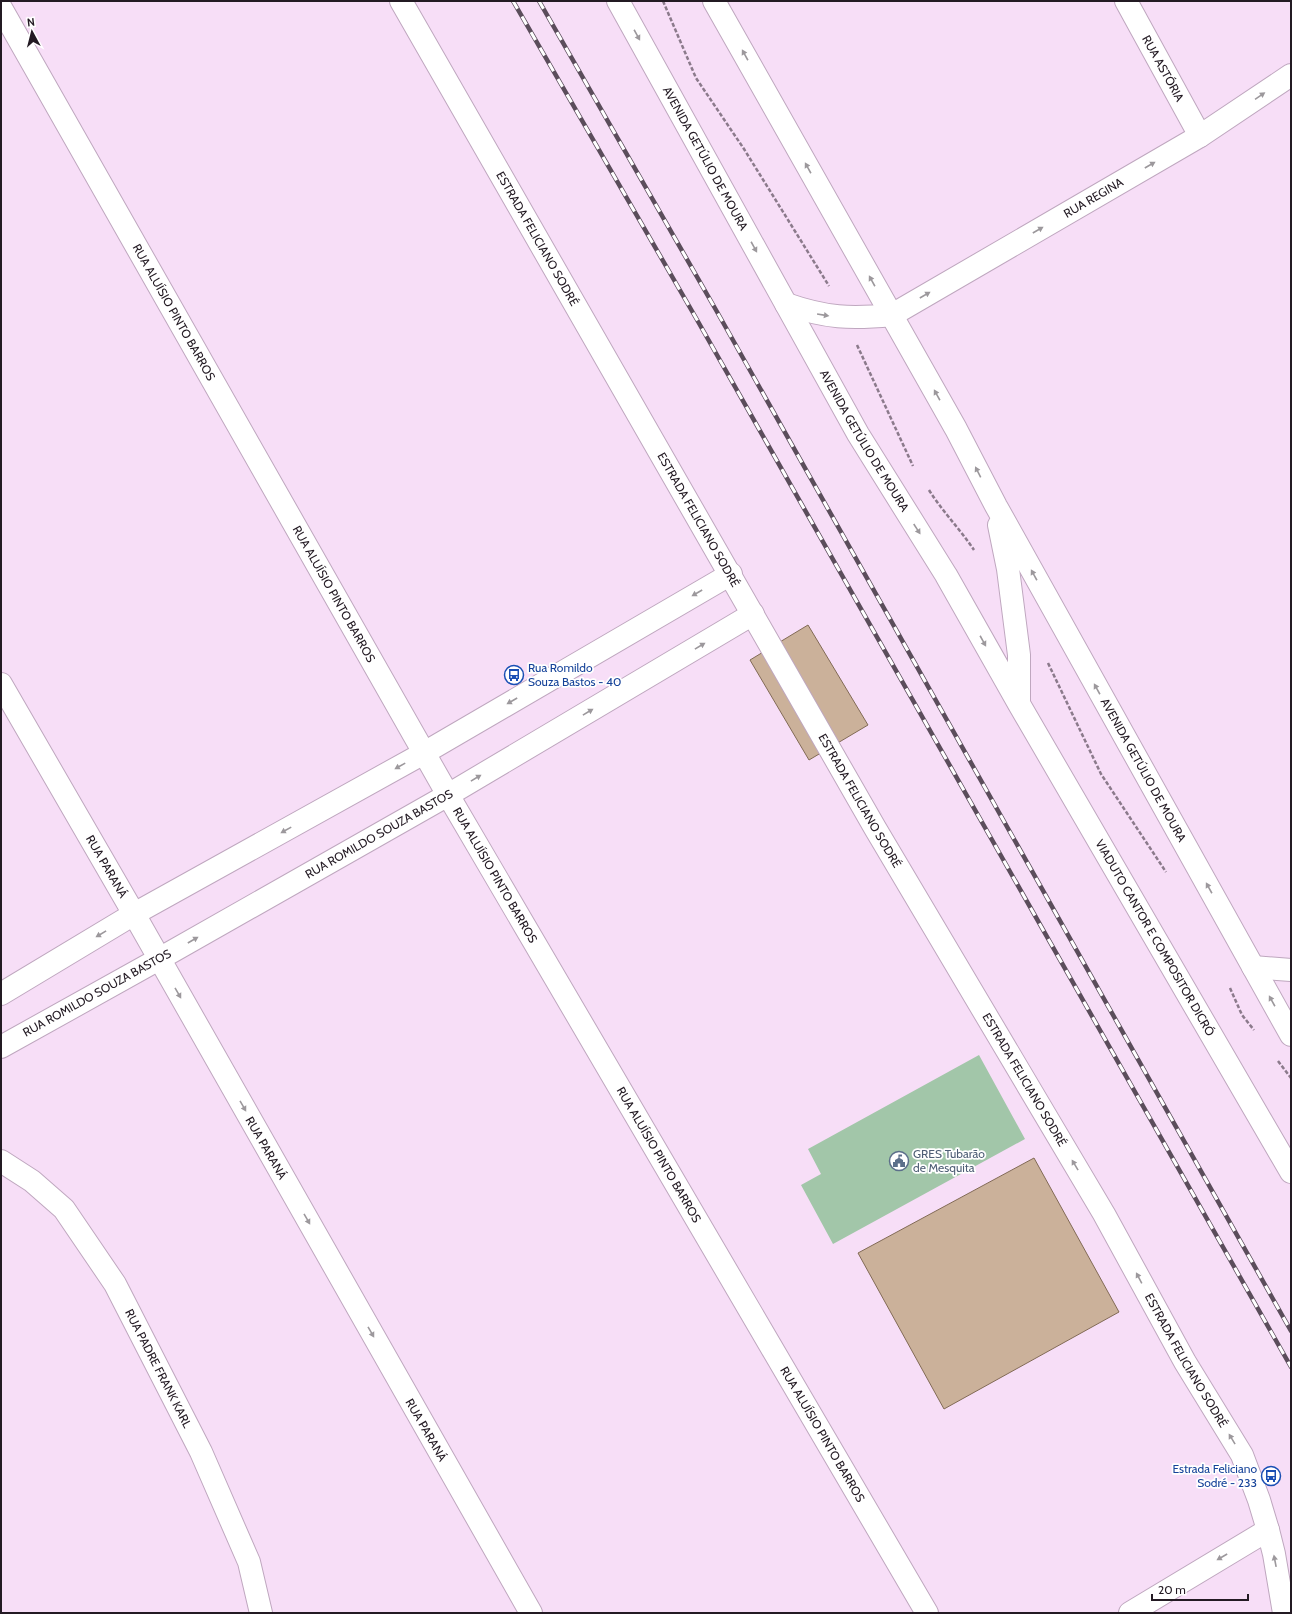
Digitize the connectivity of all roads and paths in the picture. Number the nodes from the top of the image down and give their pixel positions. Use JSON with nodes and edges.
{"nodes":[{"id":1,"x":401,"y":1,"type":"edge"},
{"id":2,"x":618,"y":1,"type":"edge"},
{"id":3,"x":662,"y":1,"type":"edge"},
{"id":4,"x":714,"y":1,"type":"edge"},
{"id":5,"x":1126,"y":1,"type":"edge"},
{"id":6,"x":1,"y":8,"type":"edge"},
{"id":7,"x":1291,"y":75,"type":"edge"},
{"id":8,"x":1200,"y":136,"type":"junction"},
{"id":9,"x":786,"y":304,"type":"junction"},
{"id":10,"x":892,"y":315,"type":"junction"},
{"id":11,"x":844,"y":318,"type":"junction"},
{"id":12,"x":914,"y":469,"type":"dead end"},
{"id":13,"x":928,"y":489,"type":"dead end"},
{"id":14,"x":996,"y":506,"type":"junction"},
{"id":15,"x":975,"y":551,"type":"dead end"},
{"id":16,"x":730,"y":574,"type":"junction"},
{"id":17,"x":753,"y":614,"type":"junction"},
{"id":18,"x":1045,"y":656,"type":"dead end"},
{"id":19,"x":1,"y":684,"type":"edge"},
{"id":20,"x":1018,"y":704,"type":"junction"},
{"id":21,"x":424,"y":753,"type":"junction"},
{"id":22,"x":448,"y":795,"type":"junction"},
{"id":23,"x":1170,"y":878,"type":"dead end"},
{"id":24,"x":134,"y":914,"type":"junction"},
{"id":25,"x":159,"y":959,"type":"junction"},
{"id":26,"x":1253,"y":967,"type":"junction"},
{"id":27,"x":1291,"y":970,"type":"edge"},
{"id":28,"x":1228,"y":981,"type":"dead end"},
{"id":29,"x":1,"y":994,"type":"edge"},
{"id":30,"x":1256,"y":1033,"type":"dead end"},
{"id":31,"x":1291,"y":1035,"type":"edge"},
{"id":32,"x":1,"y":1047,"type":"edge"},
{"id":33,"x":1275,"y":1057,"type":"dead end"},
{"id":34,"x":1291,"y":1078,"type":"edge"},
{"id":35,"x":1,"y":1160,"type":"edge"},
{"id":36,"x":1291,"y":1172,"type":"edge"},
{"id":37,"x":1268,"y":1530,"type":"junction"},
{"id":38,"x":261,"y":1613,"type":"edge"},
{"id":39,"x":531,"y":1613,"type":"edge"},
{"id":40,"x":927,"y":1613,"type":"edge"},
{"id":41,"x":1130,"y":1613,"type":"edge"},
{"id":42,"x":1284,"y":1613,"type":"edge"}],
"edges":[{"from":1,"to":16,"type":"main road","name":"ESTRADA FELICIANO SODRÉ"},
{"from":2,"to":9,"type":"main road","name":"AVENIDA GETÚLIO DE MOURA","one_way":true},
{"from":3,"to":11,"type":"path"},
{"from":10,"to":4,"type":"main road","name":"AVENIDA GETÚLIO DE MOURA","one_way":true},
{"from":5,"to":8,"type":"main road","name":"RUA ASTÓRIA"},
{"from":6,"to":21,"type":"main road","name":"RUA ALUÍSIO PINTO BARROS"},
{"from":8,"to":7,"type":"main road","name":"RUA REGINA","one_way":true},
{"from":10,"to":8,"type":"main road","name":"RUA REGINA","one_way":true},
{"from":9,"to":11,"type":"main road","one_way":true},
{"from":9,"to":20,"type":"main road","name":"AVENIDA GETÚLIO DE MOURA","one_way":true},
{"from":10,"to":11,"type":"main road"},
{"from":14,"to":10,"type":"main road","name":"AVENIDA GETÚLIO DE MOURA","one_way":true},
{"from":11,"to":12,"type":"path"},
{"from":13,"to":15,"type":"path"},
{"from":14,"to":20,"type":"main road","name":"AVENIDA GETÚLIO DE MOURA"},
{"from":26,"to":14,"type":"main road","name":"AVENIDA GETÚLIO DE MOURA","one_way":true},
{"from":16,"to":17,"type":"main road","name":"ESTRADA FELICIANO SODRÉ"},
{"from":16,"to":21,"type":"main road","one_way":true},
{"from":22,"to":17,"type":"main road","name":"RUA ROMILDO SOUZA BASTOS","one_way":true},
{"from":37,"to":17,"type":"main road","name":"ESTRADA FELICIANO SODRÉ","one_way":true},
{"from":18,"to":23,"type":"path"},
{"from":19,"to":24,"type":"main road","name":"RUA PARANÁ"},
{"from":20,"to":36,"type":"main road","name":"VIADUTO CANTOR E COMPOSITOR DICRÓ"},
{"from":21,"to":22,"type":"main road","name":"RUA ALUÍSIO PINTO BARROS"},
{"from":21,"to":24,"type":"main road","one_way":true},
{"from":25,"to":22,"type":"main road","name":"RUA ROMILDO SOUZA BASTOS","one_way":true},
{"from":22,"to":40,"type":"main road","name":"RUA ALUÍSIO PINTO BARROS"},
{"from":24,"to":25,"type":"main road","name":"RUA PARANÁ"},
{"from":24,"to":29,"type":"main road","one_way":true},
{"from":25,"to":32,"type":"main road","name":"RUA ROMILDO SOUZA BASTOS"},
{"from":25,"to":39,"type":"main road","name":"RUA PARANÁ","one_way":true},
{"from":26,"to":27,"type":"main road"},
{"from":31,"to":26,"type":"main road","name":"AVENIDA GETÚLIO DE MOURA","one_way":true},
{"from":28,"to":30,"type":"path"},
{"from":33,"to":34,"type":"path"},
{"from":35,"to":38,"type":"main road","name":"RUA PADRE FRANK KARL"},
{"from":37,"to":41,"type":"main road","one_way":true},
{"from":42,"to":37,"type":"main road","name":"ESTRADA FELICIANO SODRÉ","one_way":true}]}
